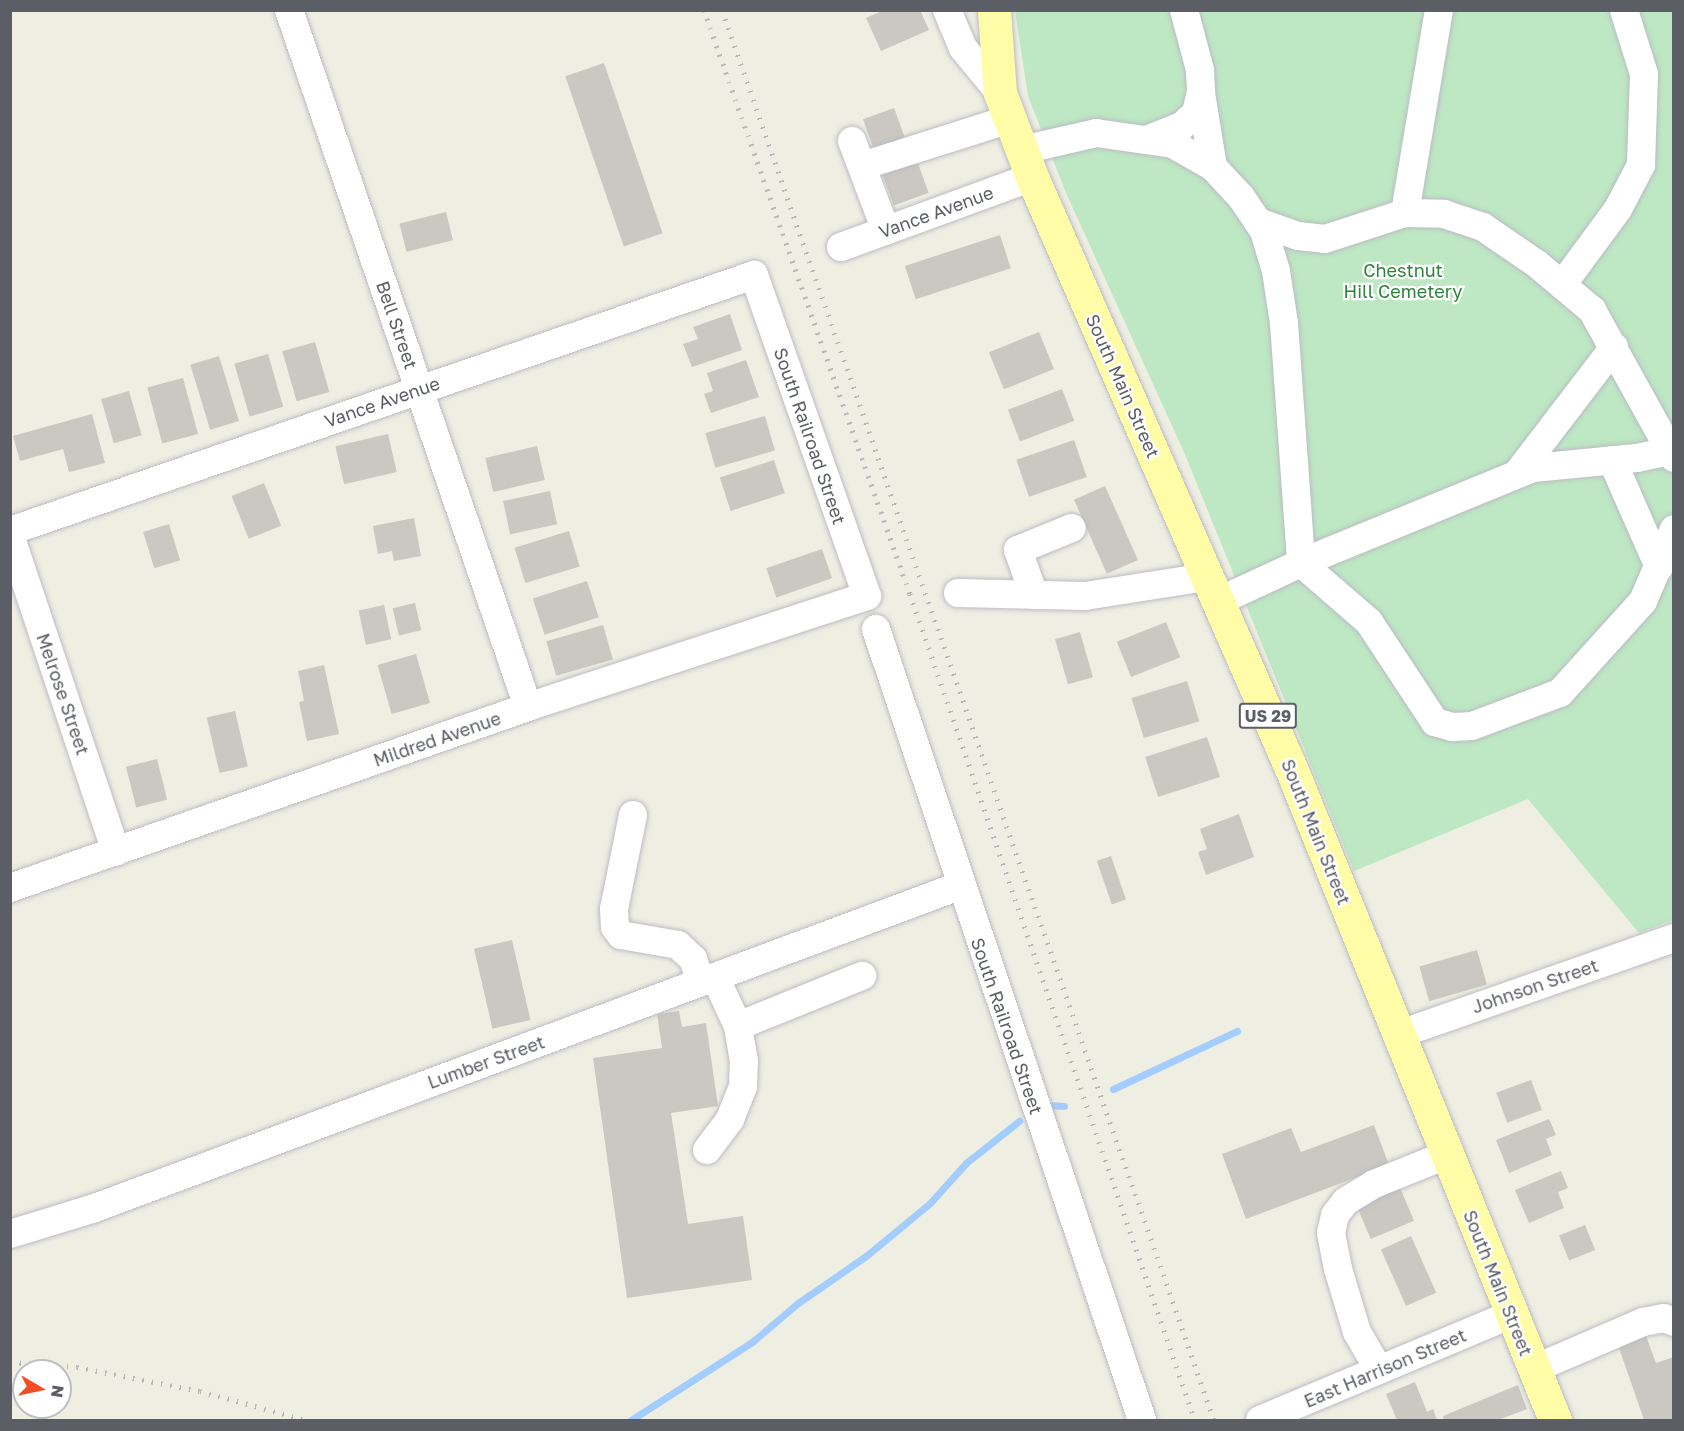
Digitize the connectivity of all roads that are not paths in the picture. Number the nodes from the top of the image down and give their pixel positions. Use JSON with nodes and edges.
{"nodes":[{"id":1,"x":289,"y":10,"type":"edge"},
{"id":2,"x":947,"y":10,"type":"edge"},
{"id":3,"x":994,"y":10,"type":"edge"},
{"id":4,"x":1184,"y":10,"type":"edge"},
{"id":5,"x":1439,"y":10,"type":"edge"},
{"id":6,"x":1624,"y":10,"type":"edge"},
{"id":7,"x":1201,"y":91,"type":"junction"},
{"id":8,"x":1005,"y":106,"type":"junction"},
{"id":9,"x":1149,"y":139,"type":"junction"},
{"id":10,"x":1027,"y":164,"type":"junction"},
{"id":11,"x":1213,"y":167,"type":"junction"},
{"id":12,"x":1406,"y":213,"type":"junction"},
{"id":13,"x":1258,"y":222,"type":"junction"},
{"id":14,"x":886,"y":231,"type":"junction"},
{"id":15,"x":841,"y":247,"type":"dead end"},
{"id":16,"x":754,"y":275,"type":"joint"},
{"id":17,"x":1562,"y":285,"type":"junction"},
{"id":18,"x":1614,"y":348,"type":"junction"},
{"id":19,"x":419,"y":390,"type":"junction"},
{"id":20,"x":1672,"y":452,"type":"edge"},
{"id":21,"x":1612,"y":460,"type":"junction"},
{"id":22,"x":1517,"y":474,"type":"junction"},
{"id":23,"x":1072,"y":528,"type":"dead end"},
{"id":24,"x":1674,"y":529,"type":"edge"},
{"id":25,"x":10,"y":533,"type":"edge"},
{"id":26,"x":1300,"y":563,"type":"junction"},
{"id":27,"x":1659,"y":567,"type":"junction"},
{"id":28,"x":1212,"y":590,"type":"junction"},
{"id":29,"x":958,"y":593,"type":"dead end"},
{"id":30,"x":1034,"y":595,"type":"junction"},
{"id":31,"x":867,"y":596,"type":"joint"},
{"id":32,"x":876,"y":630,"type":"dead end"},
{"id":33,"x":528,"y":707,"type":"junction"},
{"id":34,"x":633,"y":815,"type":"dead end"},
{"id":35,"x":116,"y":852,"type":"junction"},
{"id":36,"x":959,"y":886,"type":"junction"},
{"id":37,"x":10,"y":888,"type":"edge"},
{"id":38,"x":1674,"y":938,"type":"edge"},
{"id":39,"x":862,"y":976,"type":"dead end"},
{"id":40,"x":708,"y":980,"type":"junction"},
{"id":41,"x":738,"y":1026,"type":"junction"},
{"id":42,"x":1397,"y":1035,"type":"junction"},
{"id":43,"x":706,"y":1150,"type":"dead end"},
{"id":44,"x":1446,"y":1155,"type":"junction"},
{"id":45,"x":10,"y":1234,"type":"edge"},
{"id":46,"x":1510,"y":1315,"type":"junction"},
{"id":47,"x":1674,"y":1322,"type":"edge"},
{"id":48,"x":1534,"y":1369,"type":"junction"},
{"id":49,"x":1379,"y":1370,"type":"junction"},
{"id":50,"x":1142,"y":1420,"type":"edge"},
{"id":51,"x":1260,"y":1420,"type":"edge"},
{"id":52,"x":1556,"y":1420,"type":"edge"}],
"edges":[{"from":1,"to":19,"type":"street","name":"Bell Street"},
{"from":2,"to":8,"type":"street"},
{"from":3,"to":8,"type":"main road","name":"South Main Street","number":"US 29"},
{"from":4,"to":7,"type":"street"},
{"from":5,"to":12,"type":"street"},
{"from":6,"to":17,"type":"street"},
{"from":7,"to":9,"type":"street"},
{"from":7,"to":11,"type":"street"},
{"from":8,"to":10,"type":"main road","name":"South Main Street","number":"US 29"},
{"from":8,"to":14,"type":"street"},
{"from":9,"to":10,"type":"street","name":"Vance Avenue"},
{"from":9,"to":11,"type":"street","name":"Vance Avenue"},
{"from":10,"to":14,"type":"street","name":"Vance Avenue"},
{"from":10,"to":28,"type":"main road","name":"South Main Street","number":"US 29"},
{"from":11,"to":13,"type":"street"},
{"from":12,"to":13,"type":"street"},
{"from":12,"to":17,"type":"street"},
{"from":13,"to":26,"type":"street"},
{"from":14,"to":15,"type":"street","name":"Vance Avenue"},
{"from":16,"to":19,"type":"street","name":"Vance Avenue"},
{"from":16,"to":31,"type":"street","name":"South Railroad Street"},
{"from":17,"to":18,"type":"street"},
{"from":18,"to":20,"type":"street"},
{"from":18,"to":22,"type":"street"},
{"from":19,"to":25,"type":"street","name":"Vance Avenue"},
{"from":19,"to":33,"type":"street","name":"Bell Street"},
{"from":20,"to":21,"type":"street"},
{"from":21,"to":22,"type":"street"},
{"from":21,"to":27,"type":"street"},
{"from":22,"to":26,"type":"street"},
{"from":23,"to":30,"type":"street"},
{"from":24,"to":27,"type":"street"},
{"from":25,"to":35,"type":"street","name":"Melrose Street"},
{"from":26,"to":27,"type":"street"},
{"from":26,"to":28,"type":"street"},
{"from":28,"to":30,"type":"street"},
{"from":28,"to":42,"type":"main road","name":"South Main Street","number":"US 29"},
{"from":29,"to":30,"type":"street"},
{"from":31,"to":33,"type":"street","name":"Mildred Avenue"},
{"from":32,"to":36,"type":"street","name":"South Railroad Street"},
{"from":33,"to":35,"type":"street","name":"Mildred Avenue"},
{"from":34,"to":40,"type":"street"},
{"from":35,"to":37,"type":"street","name":"Mildred Avenue"},
{"from":36,"to":40,"type":"street","name":"Lumber Street"},
{"from":36,"to":50,"type":"street","name":"South Railroad Street"},
{"from":38,"to":42,"type":"street","name":"Johnson Street"},
{"from":39,"to":41,"type":"street"},
{"from":40,"to":41,"type":"street"},
{"from":40,"to":45,"type":"street","name":"Lumber Street"},
{"from":41,"to":43,"type":"street"},
{"from":42,"to":44,"type":"main road","name":"South Main Street","number":"US 29"},
{"from":44,"to":46,"type":"main road","name":"South Main Street","number":"US 29"},
{"from":44,"to":49,"type":"street"},
{"from":46,"to":48,"type":"main road","name":"South Main Street","number":"US 29"},
{"from":46,"to":49,"type":"street","name":"East Harrison Street"},
{"from":47,"to":48,"type":"street"},
{"from":48,"to":52,"type":"main road","name":"South Main Street","number":"US 29"},
{"from":49,"to":51,"type":"street","name":"East Harrison Street"}]}
